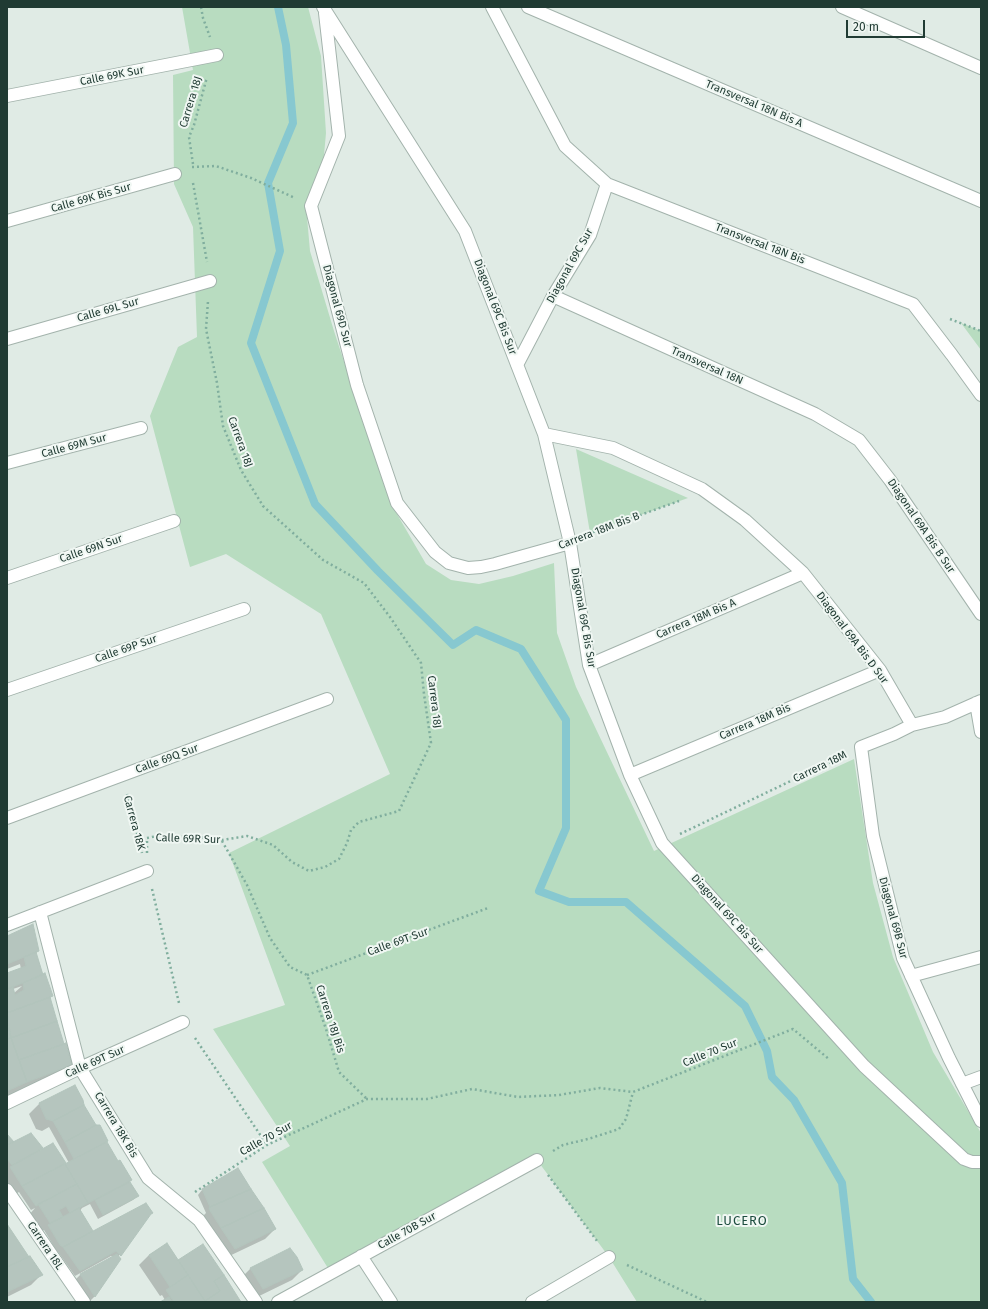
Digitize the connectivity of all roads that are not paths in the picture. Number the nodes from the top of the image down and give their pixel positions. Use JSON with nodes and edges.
{"nodes":[{"id":1,"x":492,"y":7,"type":"edge"},
{"id":2,"x":528,"y":7,"type":"edge"},
{"id":3,"x":842,"y":7,"type":"edge"},
{"id":4,"x":324,"y":8,"type":"edge"},
{"id":5,"x":217,"y":55,"type":"road end"},
{"id":6,"x":981,"y":68,"type":"edge"},
{"id":7,"x":7,"y":96,"type":"edge"},
{"id":8,"x":175,"y":174,"type":"road end"},
{"id":9,"x":607,"y":184,"type":"junction"},
{"id":10,"x":981,"y":201,"type":"edge"},
{"id":11,"x":7,"y":221,"type":"edge"},
{"id":12,"x":210,"y":281,"type":"road end"},
{"id":13,"x":553,"y":296,"type":"junction"},
{"id":14,"x":7,"y":340,"type":"edge"},
{"id":15,"x":517,"y":365,"type":"junction"},
{"id":16,"x":981,"y":395,"type":"edge"},
{"id":17,"x":141,"y":428,"type":"dead end"},
{"id":18,"x":544,"y":434,"type":"junction"},
{"id":19,"x":860,"y":440,"type":"joint"},
{"id":20,"x":7,"y":463,"type":"edge"},
{"id":21,"x":174,"y":521,"type":"dead end"},
{"id":22,"x":570,"y":544,"type":"junction"},
{"id":23,"x":468,"y":568,"type":"joint"},
{"id":24,"x":803,"y":574,"type":"junction"},
{"id":25,"x":7,"y":578,"type":"edge"},
{"id":26,"x":244,"y":609,"type":"dead end"},
{"id":27,"x":981,"y":614,"type":"edge"},
{"id":28,"x":589,"y":665,"type":"junction"},
{"id":29,"x":880,"y":670,"type":"junction"},
{"id":30,"x":7,"y":690,"type":"edge"},
{"id":31,"x":327,"y":699,"type":"dead end"},
{"id":32,"x":978,"y":702,"type":"edge"},
{"id":33,"x":912,"y":725,"type":"junction"},
{"id":34,"x":981,"y":732,"type":"edge"},
{"id":35,"x":630,"y":775,"type":"junction"},
{"id":36,"x":7,"y":818,"type":"edge"},
{"id":37,"x":147,"y":871,"type":"road end"},
{"id":38,"x":40,"y":912,"type":"junction"},
{"id":39,"x":7,"y":926,"type":"edge"},
{"id":40,"x":981,"y":957,"type":"edge"},
{"id":41,"x":911,"y":976,"type":"junction"},
{"id":42,"x":183,"y":1022,"type":"dead end"},
{"id":43,"x":80,"y":1068,"type":"junction"},
{"id":44,"x":981,"y":1077,"type":"edge"},
{"id":45,"x":962,"y":1084,"type":"junction"},
{"id":46,"x":7,"y":1103,"type":"edge"},
{"id":47,"x":981,"y":1121,"type":"edge"},
{"id":48,"x":537,"y":1160,"type":"road end"},
{"id":49,"x":981,"y":1162,"type":"edge"},
{"id":50,"x":7,"y":1190,"type":"edge"},
{"id":51,"x":361,"y":1256,"type":"junction"},
{"id":52,"x":609,"y":1257,"type":"dead end"},
{"id":53,"x":84,"y":1302,"type":"edge"},
{"id":54,"x":256,"y":1302,"type":"edge"},
{"id":55,"x":278,"y":1302,"type":"edge"},
{"id":56,"x":390,"y":1302,"type":"edge"},
{"id":57,"x":532,"y":1302,"type":"edge"}],
"edges":[{"from":1,"to":9,"type":"street"},
{"from":2,"to":10,"type":"street","name":"Transversal 18N Bis A"},
{"from":3,"to":6,"type":"street"},
{"from":4,"to":15,"type":"street","name":"Diagonal 69C Bis Sur"},
{"from":4,"to":23,"type":"street","name":"Diagonal 69D Sur"},
{"from":5,"to":7,"type":"street","name":"Calle 69K Sur"},
{"from":8,"to":11,"type":"street","name":"Calle 69K Bis Sur"},
{"from":9,"to":13,"type":"street","name":"Diagonal 69C Sur"},
{"from":9,"to":16,"type":"street","name":"Transversal 18N Bis"},
{"from":12,"to":14,"type":"street","name":"Calle 69L Sur"},
{"from":13,"to":15,"type":"street","name":"Diagonal 69C Sur"},
{"from":13,"to":19,"type":"street","name":"Transversal 18N"},
{"from":15,"to":18,"type":"street","name":"Diagonal 69C Bis Sur"},
{"from":17,"to":20,"type":"street","name":"Calle 69M Sur"},
{"from":18,"to":22,"type":"street","name":"Diagonal 69C Bis Sur"},
{"from":18,"to":24,"type":"street","name":"Diagonal 69A Bis D Sur"},
{"from":19,"to":27,"type":"street","name":"Diagonal 69A Bis B Sur"},
{"from":21,"to":25,"type":"street","name":"Calle 69N Sur"},
{"from":22,"to":23,"type":"street","name":"Carrera 18M Bis B"},
{"from":22,"to":28,"type":"street","name":"Diagonal 69C Bis Sur"},
{"from":24,"to":28,"type":"street","name":"Carrera 18M Bis A"},
{"from":24,"to":29,"type":"street","name":"Diagonal 69A Bis D Sur"},
{"from":26,"to":30,"type":"street","name":"Calle 69P Sur"},
{"from":28,"to":35,"type":"street","name":"Diagonal 69C Bis Sur"},
{"from":29,"to":33,"type":"street","name":"Diagonal 69A Bis D Sur"},
{"from":29,"to":35,"type":"street","name":"Carrera 18M Bis"},
{"from":31,"to":36,"type":"street","name":"Calle 69Q Sur"},
{"from":32,"to":33,"type":"street"},
{"from":32,"to":34,"type":"street"},
{"from":33,"to":41,"type":"street","name":"Diagonal 69B Sur"},
{"from":35,"to":49,"type":"street","name":"Diagonal 69C Bis Sur"},
{"from":37,"to":38,"type":"street"},
{"from":38,"to":39,"type":"street"},
{"from":38,"to":43,"type":"street","name":"Carrera 18K Bis"},
{"from":40,"to":41,"type":"street"},
{"from":41,"to":45,"type":"street","name":"Diagonal 69B Sur"},
{"from":42,"to":43,"type":"street","name":"Calle 69T Sur"},
{"from":43,"to":46,"type":"street","name":"Calle 69T Sur"},
{"from":43,"to":54,"type":"street","name":"Carrera 18K Bis"},
{"from":44,"to":45,"type":"street"},
{"from":45,"to":47,"type":"street","name":"Diagonal 69B Sur"},
{"from":48,"to":51,"type":"street","name":"Calle 70B Sur"},
{"from":50,"to":53,"type":"street","name":"Carrera 18L"},
{"from":51,"to":55,"type":"street","name":"Calle 70B Sur"},
{"from":51,"to":56,"type":"street"},
{"from":52,"to":57,"type":"street"}]}
